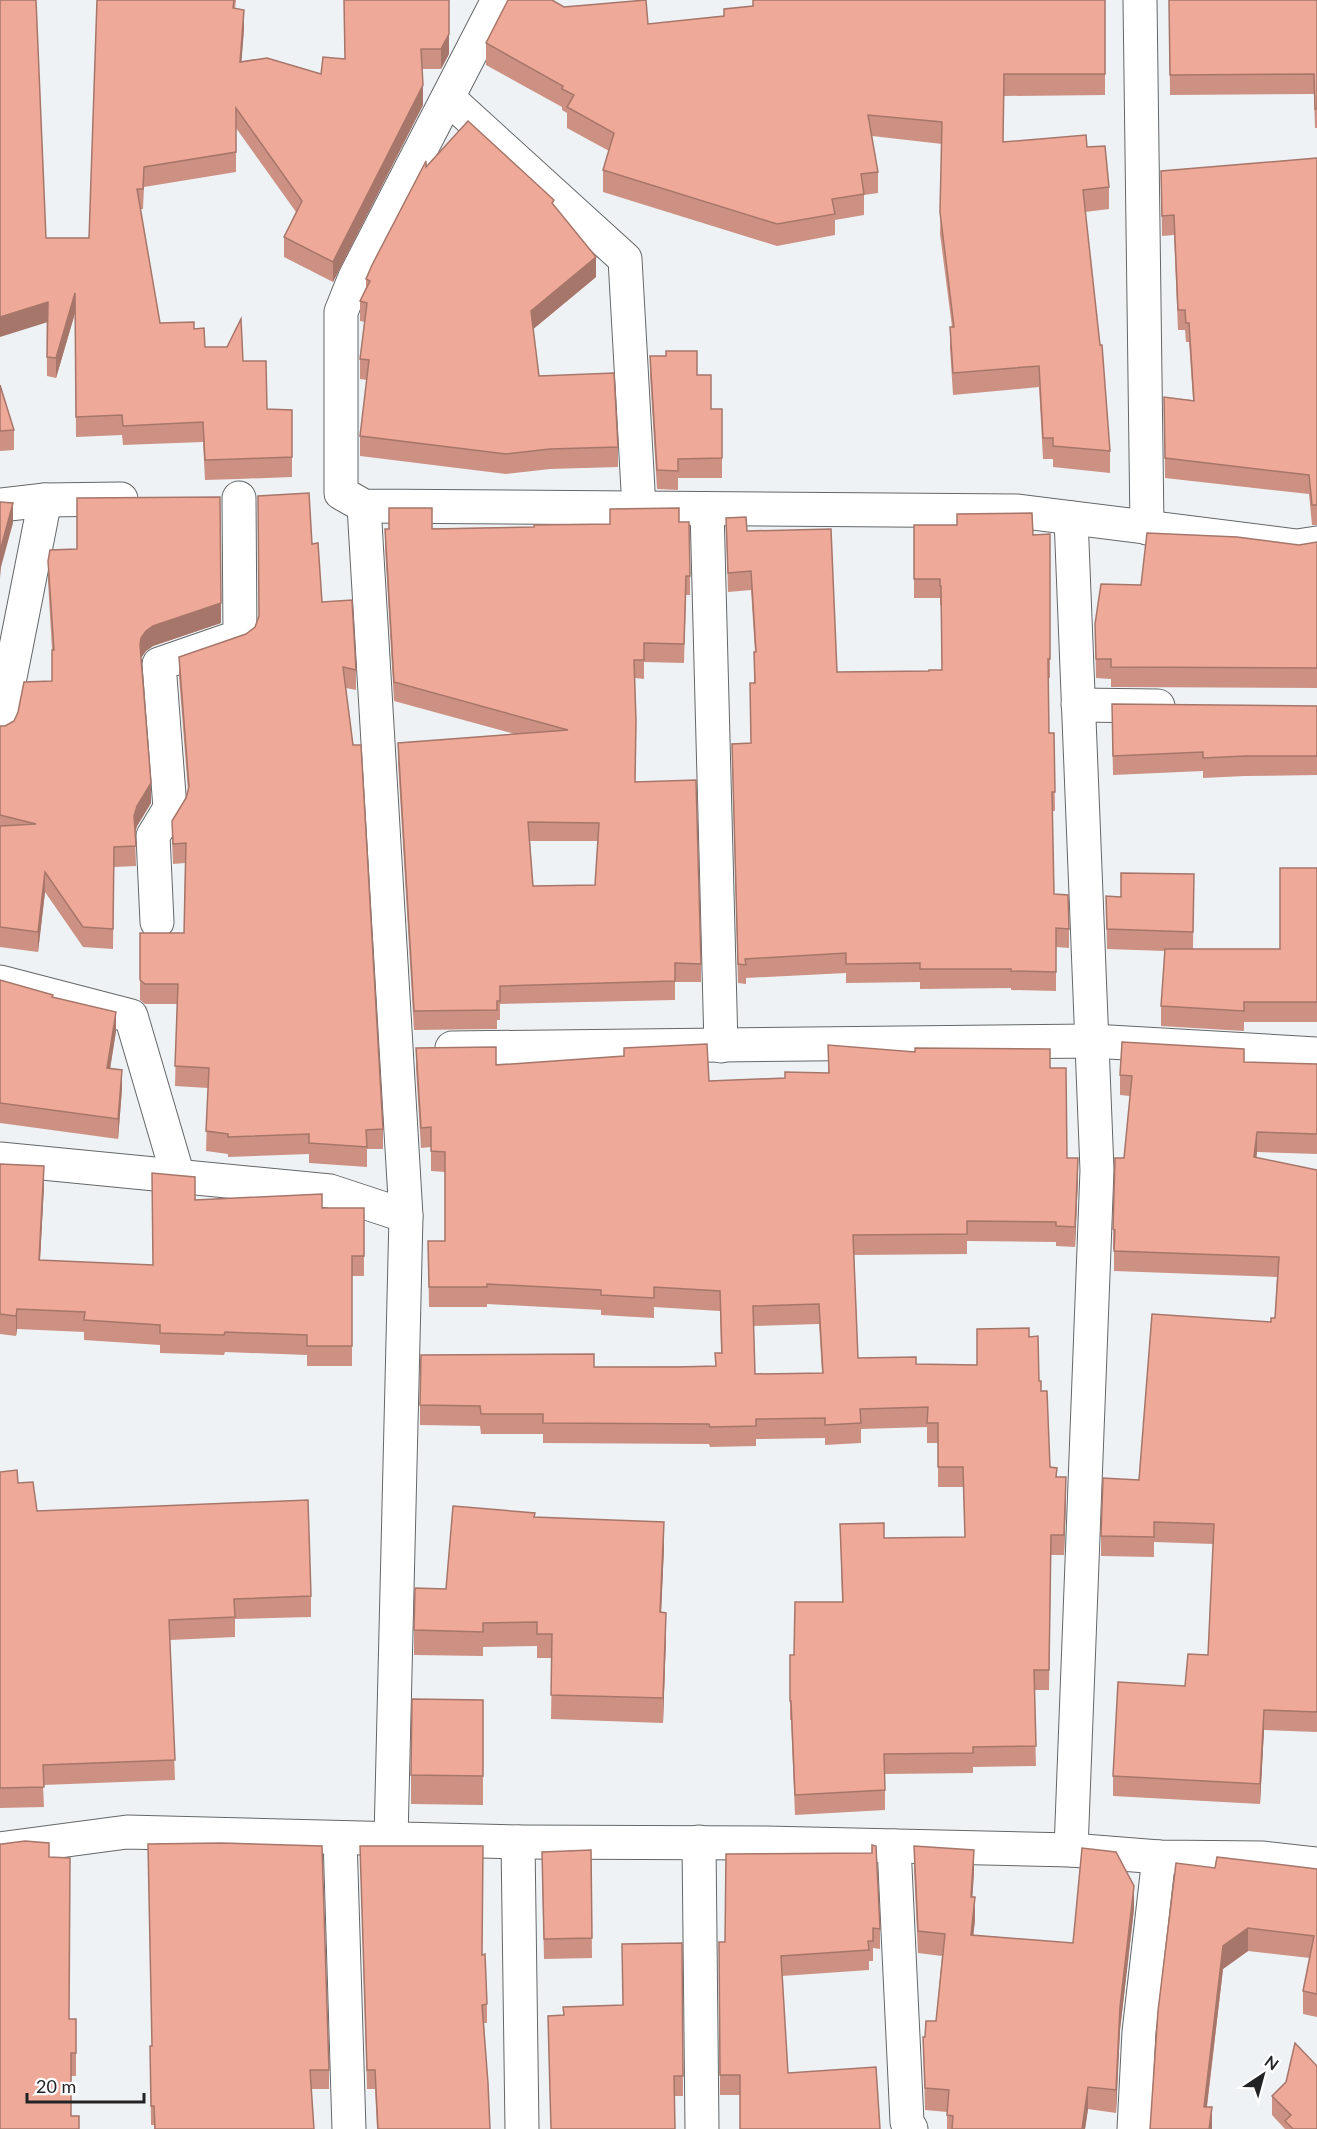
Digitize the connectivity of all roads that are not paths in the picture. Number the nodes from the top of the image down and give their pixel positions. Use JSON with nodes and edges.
{"nodes":[{"id":1,"x":498,"y":0,"type":"edge"},
{"id":2,"x":1140,"y":0,"type":"edge"},
{"id":3,"x":448,"y":98,"type":"junction"},
{"id":4,"x":307,"y":495,"type":"edge"},
{"id":5,"x":273,"y":496,"type":"edge"},
{"id":6,"x":204,"y":498,"type":"edge"},
{"id":7,"x":238,"y":498,"type":"junction"},
{"id":8,"x":147,"y":499,"type":"edge"},
{"id":9,"x":45,"y":500,"type":"junction"},
{"id":10,"x":352,"y":500,"type":"junction"},
{"id":11,"x":0,"y":505,"type":"edge"},
{"id":12,"x":639,"y":508,"type":"junction"},
{"id":13,"x":708,"y":509,"type":"junction"},
{"id":14,"x":1071,"y":518,"type":"junction"},
{"id":15,"x":1147,"y":528,"type":"junction"},
{"id":16,"x":1317,"y":543,"type":"edge"},
{"id":17,"x":1078,"y":705,"type":"junction"},
{"id":18,"x":1186,"y":706,"type":"edge"},
{"id":19,"x":0,"y":728,"type":"edge"},
{"id":20,"x":157,"y":922,"type":"dead end"},
{"id":21,"x":0,"y":982,"type":"edge"},
{"id":22,"x":1092,"y":1041,"type":"junction"},
{"id":23,"x":721,"y":1046,"type":"junction"},
{"id":24,"x":396,"y":1049,"type":"junction"},
{"id":25,"x":1317,"y":1054,"type":"edge"},
{"id":26,"x":0,"y":1159,"type":"edge"},
{"id":27,"x":178,"y":1176,"type":"junction"},
{"id":28,"x":406,"y":1216,"type":"junction"},
{"id":29,"x":340,"y":1838,"type":"junction"},
{"id":30,"x":391,"y":1839,"type":"junction"},
{"id":31,"x":518,"y":1842,"type":"junction"},
{"id":32,"x":699,"y":1842,"type":"junction"},
{"id":33,"x":894,"y":1846,"type":"junction"},
{"id":34,"x":0,"y":1849,"type":"edge"},
{"id":35,"x":1071,"y":1850,"type":"junction"},
{"id":36,"x":1159,"y":1857,"type":"junction"},
{"id":37,"x":1317,"y":1864,"type":"edge"},
{"id":38,"x":349,"y":2129,"type":"edge"},
{"id":39,"x":522,"y":2129,"type":"edge"},
{"id":40,"x":702,"y":2129,"type":"edge"},
{"id":41,"x":911,"y":2129,"type":"edge"},
{"id":42,"x":1134,"y":2129,"type":"edge"}],
"edges":[{"from":1,"to":3,"type":"street"},
{"from":2,"to":15,"type":"street"},
{"from":3,"to":10,"type":"street"},
{"from":3,"to":12,"type":"street"},
{"from":4,"to":10,"type":"street"},
{"from":5,"to":7,"type":"street"},
{"from":6,"to":7,"type":"street"},
{"from":7,"to":20,"type":"street"},
{"from":8,"to":9,"type":"street"},
{"from":9,"to":11,"type":"street"},
{"from":9,"to":19,"type":"street"},
{"from":10,"to":12,"type":"street"},
{"from":10,"to":24,"type":"street"},
{"from":12,"to":13,"type":"street"},
{"from":13,"to":14,"type":"street"},
{"from":13,"to":23,"type":"street"},
{"from":14,"to":15,"type":"street"},
{"from":14,"to":17,"type":"street"},
{"from":15,"to":16,"type":"street"},
{"from":17,"to":18,"type":"street"},
{"from":17,"to":22,"type":"street"},
{"from":21,"to":27,"type":"street"},
{"from":22,"to":23,"type":"street"},
{"from":22,"to":25,"type":"street"},
{"from":22,"to":35,"type":"street"},
{"from":23,"to":24,"type":"street"},
{"from":24,"to":28,"type":"street"},
{"from":26,"to":27,"type":"street"},
{"from":27,"to":28,"type":"street"},
{"from":28,"to":30,"type":"street"},
{"from":29,"to":30,"type":"street"},
{"from":29,"to":34,"type":"street"},
{"from":29,"to":38,"type":"street"},
{"from":30,"to":31,"type":"street"},
{"from":31,"to":32,"type":"street"},
{"from":31,"to":39,"type":"street"},
{"from":32,"to":33,"type":"street"},
{"from":32,"to":40,"type":"street"},
{"from":33,"to":35,"type":"street"},
{"from":33,"to":41,"type":"street"},
{"from":35,"to":36,"type":"street"},
{"from":36,"to":37,"type":"street"},
{"from":36,"to":42,"type":"street"}]}
